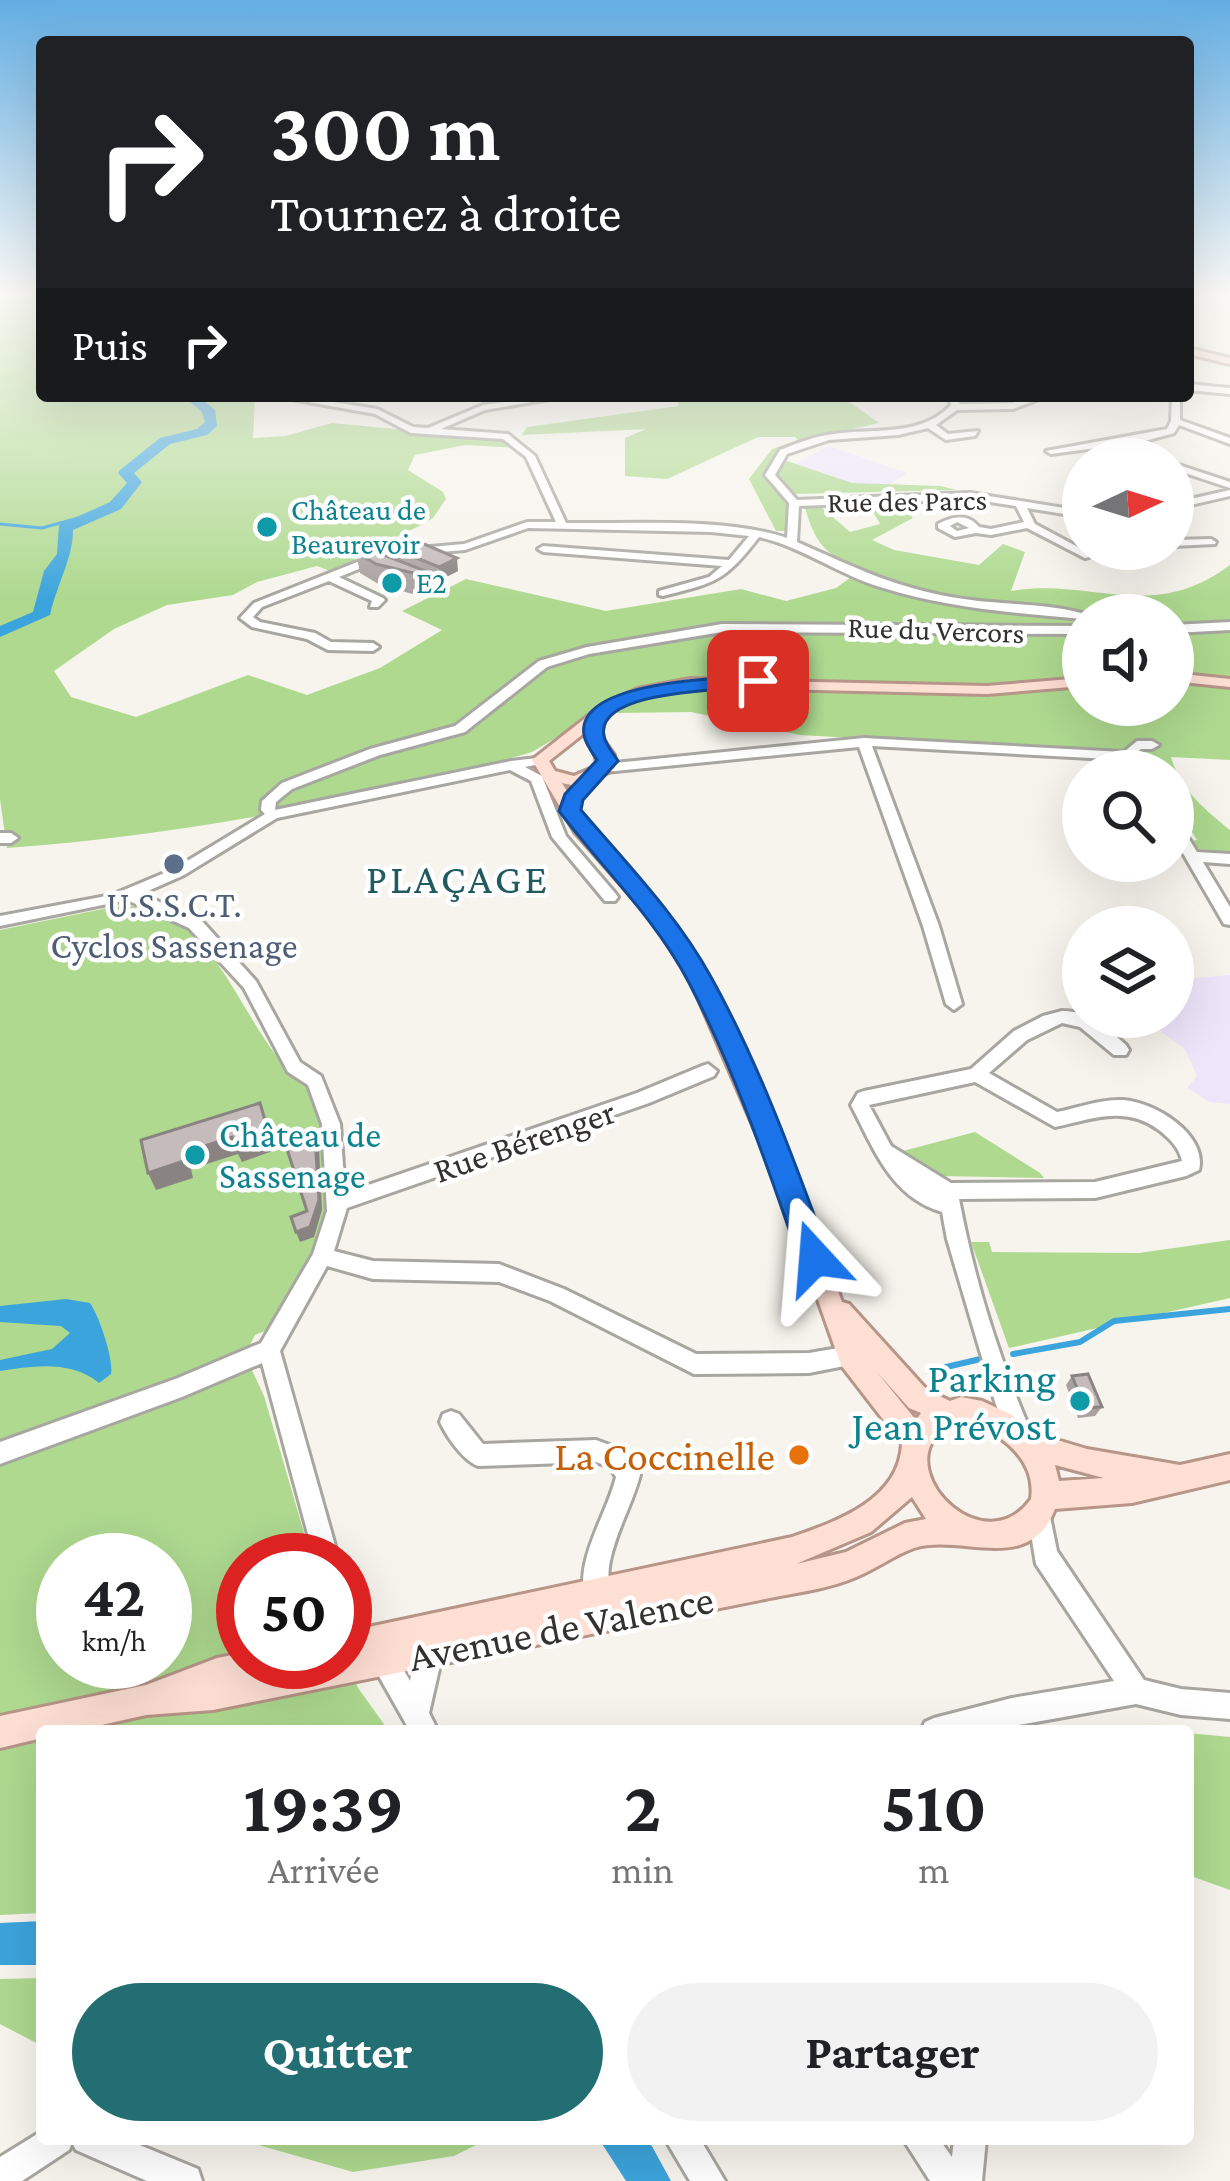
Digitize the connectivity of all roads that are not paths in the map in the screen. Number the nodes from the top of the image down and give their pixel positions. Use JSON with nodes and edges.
{"nodes":[{"id":1,"x":327,"y":402,"type":"edge"},
{"id":2,"x":524,"y":402,"type":"edge"},
{"id":3,"x":954,"y":402,"type":"edge"},
{"id":4,"x":1025,"y":402,"type":"edge"},
{"id":5,"x":1176,"y":402,"type":"edge"},
{"id":6,"x":1176,"y":421,"type":"junction"},
{"id":7,"x":930,"y":425,"type":"junction"},
{"id":8,"x":430,"y":432,"type":"junction"},
{"id":9,"x":975,"y":433,"type":"dead end"},
{"id":10,"x":1230,"y":441,"type":"edge"},
{"id":11,"x":1051,"y":451,"type":"dead end"},
{"id":12,"x":1194,"y":474,"type":"edge"},
{"id":13,"x":1230,"y":489,"type":"edge"},
{"id":14,"x":1194,"y":500,"type":"edge"},
{"id":15,"x":794,"y":502,"type":"junction"},
{"id":16,"x":1019,"y":502,"type":"junction"},
{"id":17,"x":1062,"y":510,"type":"edge"},
{"id":18,"x":561,"y":523,"type":"junction"},
{"id":19,"x":1029,"y":524,"type":"junction"},
{"id":20,"x":936,"y":525,"type":"dead end"},
{"id":21,"x":756,"y":534,"type":"junction"},
{"id":22,"x":793,"y":542,"type":"junction"},
{"id":23,"x":1062,"y":542,"type":"edge"},
{"id":24,"x":1194,"y":542,"type":"edge"},
{"id":25,"x":1211,"y":542,"type":"dead end"},
{"id":26,"x":543,"y":549,"type":"dead end"},
{"id":27,"x":371,"y":561,"type":"junction"},
{"id":28,"x":732,"y":564,"type":"junction"},
{"id":29,"x":333,"y":578,"type":"junction"},
{"id":30,"x":434,"y":586,"type":"dead end"},
{"id":31,"x":664,"y":593,"type":"dead end"},
{"id":32,"x":374,"y":605,"type":"dead end"},
{"id":33,"x":1062,"y":614,"type":"edge"},
{"id":34,"x":1194,"y":625,"type":"edge"},
{"id":35,"x":1230,"y":626,"type":"edge"},
{"id":36,"x":1194,"y":628,"type":"edge"},
{"id":37,"x":1203,"y":628,"type":"junction"},
{"id":38,"x":1062,"y":633,"type":"edge"},
{"id":39,"x":373,"y":646,"type":"dead end"},
{"id":40,"x":1194,"y":679,"type":"edge"},
{"id":41,"x":1230,"y":682,"type":"edge"},
{"id":42,"x":1062,"y":683,"type":"edge"},
{"id":43,"x":607,"y":708,"type":"junction"},
{"id":44,"x":864,"y":742,"type":"junction"},
{"id":45,"x":561,"y":743,"type":"junction"},
{"id":46,"x":1152,"y":745,"type":"dead end"},
{"id":47,"x":1133,"y":750,"type":"edge"},
{"id":48,"x":1062,"y":752,"type":"edge"},
{"id":49,"x":600,"y":762,"type":"junction"},
{"id":50,"x":507,"y":764,"type":"junction"},
{"id":51,"x":545,"y":767,"type":"junction"},
{"id":52,"x":570,"y":811,"type":"junction"},
{"id":53,"x":270,"y":813,"type":"junction"},
{"id":54,"x":1194,"y":856,"type":"edge"},
{"id":55,"x":1194,"y":859,"type":"edge"},
{"id":56,"x":1230,"y":859,"type":"edge"},
{"id":57,"x":127,"y":894,"type":"junction"},
{"id":58,"x":610,"y":897,"type":"dead end"},
{"id":59,"x":1230,"y":920,"type":"edge"},
{"id":60,"x":0,"y":921,"type":"edge"},
{"id":61,"x":954,"y":1004,"type":"dead end"},
{"id":62,"x":1120,"y":1050,"type":"dead end"},
{"id":63,"x":708,"y":1071,"type":"dead end"},
{"id":64,"x":977,"y":1075,"type":"junction"},
{"id":65,"x":949,"y":1198,"type":"junction"},
{"id":66,"x":339,"y":1203,"type":"junction"},
{"id":67,"x":322,"y":1256,"type":"junction"},
{"id":68,"x":269,"y":1350,"type":"junction"},
{"id":69,"x":861,"y":1354,"type":"junction"},
{"id":70,"x":1005,"y":1396,"type":"junction"},
{"id":71,"x":977,"y":1410,"type":"junction"},
{"id":72,"x":946,"y":1412,"type":"junction"},
{"id":73,"x":451,"y":1422,"type":"dead end"},
{"id":74,"x":1025,"y":1439,"type":"junction"},
{"id":75,"x":916,"y":1441,"type":"junction"},
{"id":76,"x":0,"y":1453,"type":"edge"},
{"id":77,"x":1230,"y":1467,"type":"edge"},
{"id":78,"x":914,"y":1472,"type":"junction"},
{"id":79,"x":1188,"y":1476,"type":"junction"},
{"id":80,"x":1042,"y":1503,"type":"junction"},
{"id":81,"x":968,"y":1532,"type":"junction"},
{"id":82,"x":320,"y":1533,"type":"edge"},
{"id":83,"x":1003,"y":1536,"type":"junction"},
{"id":84,"x":1045,"y":1556,"type":"junction"},
{"id":85,"x":598,"y":1606,"type":"junction"},
{"id":86,"x":372,"y":1648,"type":"edge"},
{"id":87,"x":372,"y":1652,"type":"edge"},
{"id":88,"x":436,"y":1652,"type":"junction"},
{"id":89,"x":216,"y":1673,"type":"edge"},
{"id":90,"x":372,"y":1674,"type":"edge"},
{"id":91,"x":232,"y":1689,"type":"edge"},
{"id":92,"x":1136,"y":1691,"type":"junction"},
{"id":93,"x":146,"y":1700,"type":"junction"},
{"id":94,"x":1230,"y":1706,"type":"edge"},
{"id":95,"x":1011,"y":1721,"type":"edge"},
{"id":96,"x":421,"y":1723,"type":"edge"},
{"id":97,"x":980,"y":1725,"type":"edge"},
{"id":98,"x":0,"y":1732,"type":"edge"},
{"id":99,"x":49,"y":2145,"type":"edge"},
{"id":100,"x":101,"y":2145,"type":"edge"},
{"id":101,"x":685,"y":2145,"type":"edge"},
{"id":102,"x":923,"y":2145,"type":"edge"},
{"id":103,"x":969,"y":2145,"type":"edge"},
{"id":104,"x":0,"y":2176,"type":"edge"},
{"id":105,"x":186,"y":2181,"type":"edge"},
{"id":106,"x":709,"y":2181,"type":"edge"},
{"id":107,"x":950,"y":2181,"type":"edge"},
{"id":108,"x":966,"y":2181,"type":"edge"}],
"edges":[{"from":1,"to":8,"type":"street"},
{"from":2,"to":8,"type":"street"},
{"from":3,"to":4,"type":"street"},
{"from":3,"to":7,"type":"street"},
{"from":5,"to":6,"type":"street"},
{"from":6,"to":10,"type":"street"},
{"from":6,"to":11,"type":"street"},
{"from":7,"to":9,"type":"street"},
{"from":7,"to":15,"type":"street"},
{"from":8,"to":18,"type":"street"},
{"from":12,"to":13,"type":"street"},
{"from":13,"to":14,"type":"street"},
{"from":15,"to":16,"type":"street","name":"Rue des Parcs"},
{"from":15,"to":22,"type":"street"},
{"from":16,"to":17,"type":"street","name":"Rue des Parcs"},
{"from":16,"to":19,"type":"street","name":"Rue des Parcs"},
{"from":18,"to":21,"type":"street"},
{"from":18,"to":27,"type":"street"},
{"from":19,"to":20,"type":"street","name":"Rue des Parcs"},
{"from":19,"to":23,"type":"street","name":"Rue des Parcs"},
{"from":21,"to":22,"type":"street"},
{"from":21,"to":28,"type":"street"},
{"from":22,"to":33,"type":"street"},
{"from":24,"to":25,"type":"street"},
{"from":26,"to":28,"type":"street"},
{"from":27,"to":29,"type":"street"},
{"from":27,"to":30,"type":"street"},
{"from":28,"to":31,"type":"street"},
{"from":29,"to":32,"type":"street"},
{"from":29,"to":39,"type":"street"},
{"from":34,"to":37,"type":"street"},
{"from":35,"to":37,"type":"street"},
{"from":36,"to":37,"type":"street"},
{"from":38,"to":53,"type":"street","name":"Rue du Vercors"},
{"from":40,"to":41,"type":"main road"},
{"from":42,"to":43,"type":"main road"},
{"from":43,"to":45,"type":"main road"},
{"from":43,"to":49,"type":"main road"},
{"from":44,"to":48,"type":"street"},
{"from":44,"to":49,"type":"street"},
{"from":44,"to":61,"type":"street"},
{"from":45,"to":49,"type":"main road"},
{"from":45,"to":51,"type":"main road"},
{"from":46,"to":47,"type":"street"},
{"from":49,"to":51,"type":"main road"},
{"from":49,"to":52,"type":"main road"},
{"from":50,"to":51,"type":"street"},
{"from":50,"to":53,"type":"street"},
{"from":50,"to":58,"type":"street"},
{"from":51,"to":52,"type":"main road"},
{"from":52,"to":69,"type":"main road"},
{"from":53,"to":57,"type":"street"},
{"from":54,"to":56,"type":"street"},
{"from":55,"to":59,"type":"street"},
{"from":57,"to":60,"type":"street"},
{"from":57,"to":66,"type":"street"},
{"from":62,"to":64,"type":"street"},
{"from":63,"to":66,"type":"street","name":"Rue Bérenger"},
{"from":64,"to":65,"type":"street"},
{"from":64,"to":65,"type":"street"},
{"from":65,"to":70,"type":"street"},
{"from":66,"to":67,"type":"street"},
{"from":67,"to":68,"type":"street"},
{"from":67,"to":69,"type":"street"},
{"from":68,"to":76,"type":"street"},
{"from":68,"to":82,"type":"street"},
{"from":69,"to":72,"type":"main road"},
{"from":69,"to":75,"type":"main road"},
{"from":70,"to":71,"type":"street"},
{"from":70,"to":74,"type":"street"},
{"from":71,"to":72,"type":"main road"},
{"from":71,"to":74,"type":"main road"},
{"from":72,"to":75,"type":"main road"},
{"from":73,"to":85,"type":"street"},
{"from":74,"to":79,"type":"main road"},
{"from":74,"to":80,"type":"main road"},
{"from":75,"to":78,"type":"main road"},
{"from":77,"to":79,"type":"main road"},
{"from":78,"to":81,"type":"main road"},
{"from":78,"to":85,"type":"main road","name":"Avenue de Valence"},
{"from":79,"to":80,"type":"main road"},
{"from":80,"to":83,"type":"main road"},
{"from":80,"to":84,"type":"street"},
{"from":81,"to":83,"type":"main road"},
{"from":81,"to":85,"type":"main road","name":"Avenue de Valence"},
{"from":83,"to":84,"type":"street"},
{"from":84,"to":92,"type":"street"},
{"from":85,"to":86,"type":"main road","name":"Avenue de Valence"},
{"from":85,"to":88,"type":"main road","name":"Avenue de Valence"},
{"from":87,"to":88,"type":"main road","name":"Avenue de Valence"},
{"from":88,"to":96,"type":"street"},
{"from":89,"to":93,"type":"main road","name":"Avenue de Valence"},
{"from":90,"to":96,"type":"street"},
{"from":91,"to":93,"type":"main road","name":"Avenue de Valence"},
{"from":92,"to":94,"type":"street"},
{"from":92,"to":95,"type":"street"},
{"from":93,"to":98,"type":"main road","name":"Avenue de Valence"},
{"from":95,"to":97,"type":"street"},
{"from":99,"to":104,"type":"street"},
{"from":100,"to":105,"type":"street"},
{"from":101,"to":106,"type":"street"},
{"from":102,"to":107,"type":"street"},
{"from":103,"to":108,"type":"street"}]}
